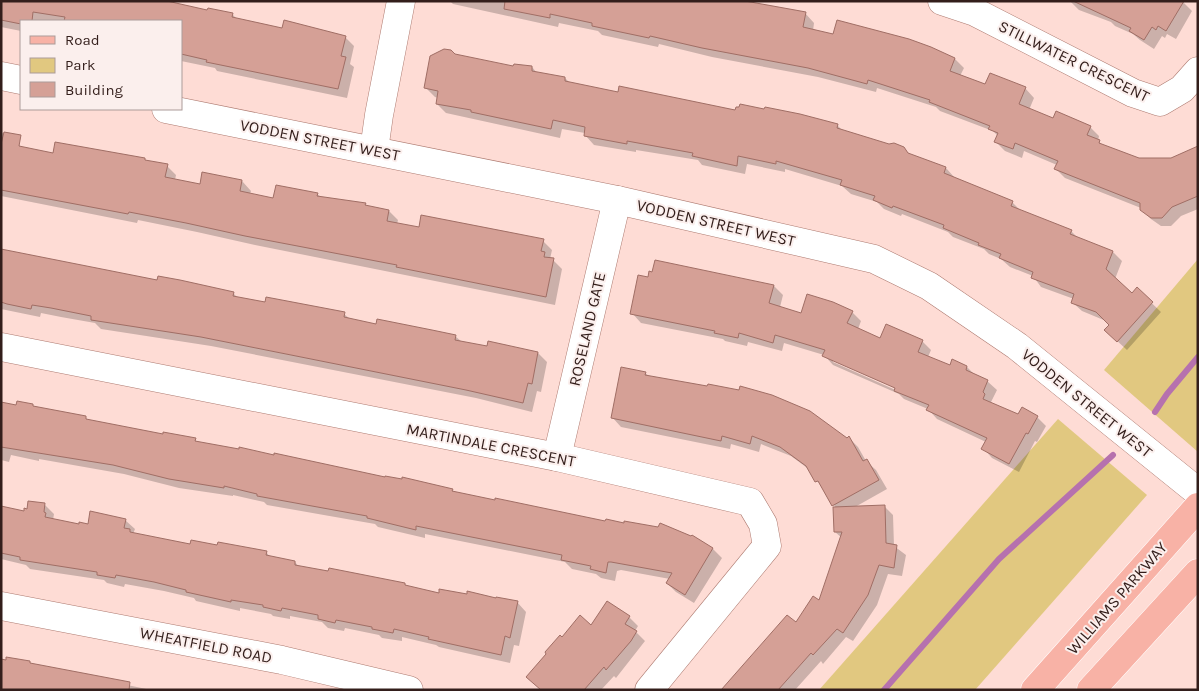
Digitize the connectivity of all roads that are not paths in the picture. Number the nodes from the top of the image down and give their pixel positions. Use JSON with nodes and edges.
{"nodes":[{"id":1,"x":401,"y":1,"type":"edge"},
{"id":2,"x":942,"y":1,"type":"edge"},
{"id":3,"x":1198,"y":71,"type":"edge"},
{"id":4,"x":1,"y":76,"type":"edge"},
{"id":5,"x":20,"y":80,"type":"edge"},
{"id":6,"x":171,"y":110,"type":"edge"},
{"id":7,"x":374,"y":150,"type":"junction"},
{"id":8,"x":617,"y":200,"type":"junction"},
{"id":9,"x":1,"y":347,"type":"edge"},
{"id":10,"x":557,"y":457,"type":"junction"},
{"id":11,"x":1198,"y":492,"type":"edge"},
{"id":12,"x":1198,"y":507,"type":"edge"},
{"id":13,"x":1198,"y":572,"type":"edge"},
{"id":14,"x":1,"y":606,"type":"edge"},
{"id":15,"x":409,"y":690,"type":"edge"},
{"id":16,"x":649,"y":690,"type":"edge"},
{"id":17,"x":1036,"y":690,"type":"edge"},
{"id":18,"x":1091,"y":690,"type":"edge"}],
"edges":[{"from":1,"to":7,"type":"street"},
{"from":2,"to":3,"type":"street","name":"STILLWATER CRESCENT"},
{"from":4,"to":5,"type":"street"},
{"from":6,"to":7,"type":"street","name":"VODDEN STREET WEST"},
{"from":7,"to":8,"type":"street","name":"VODDEN STREET WEST"},
{"from":8,"to":10,"type":"street","name":"ROSELAND GATE"},
{"from":8,"to":11,"type":"street","name":"VODDEN STREET WEST"},
{"from":9,"to":10,"type":"street","name":"MARTINDALE CRESCENT"},
{"from":10,"to":16,"type":"street","name":"MARTINDALE CRESCENT"},
{"from":12,"to":17,"type":"main road","name":"WILLIAMS PARKWAY"},
{"from":13,"to":18,"type":"main road"},
{"from":14,"to":15,"type":"street","name":"WHEATFIELD ROAD"}]}
